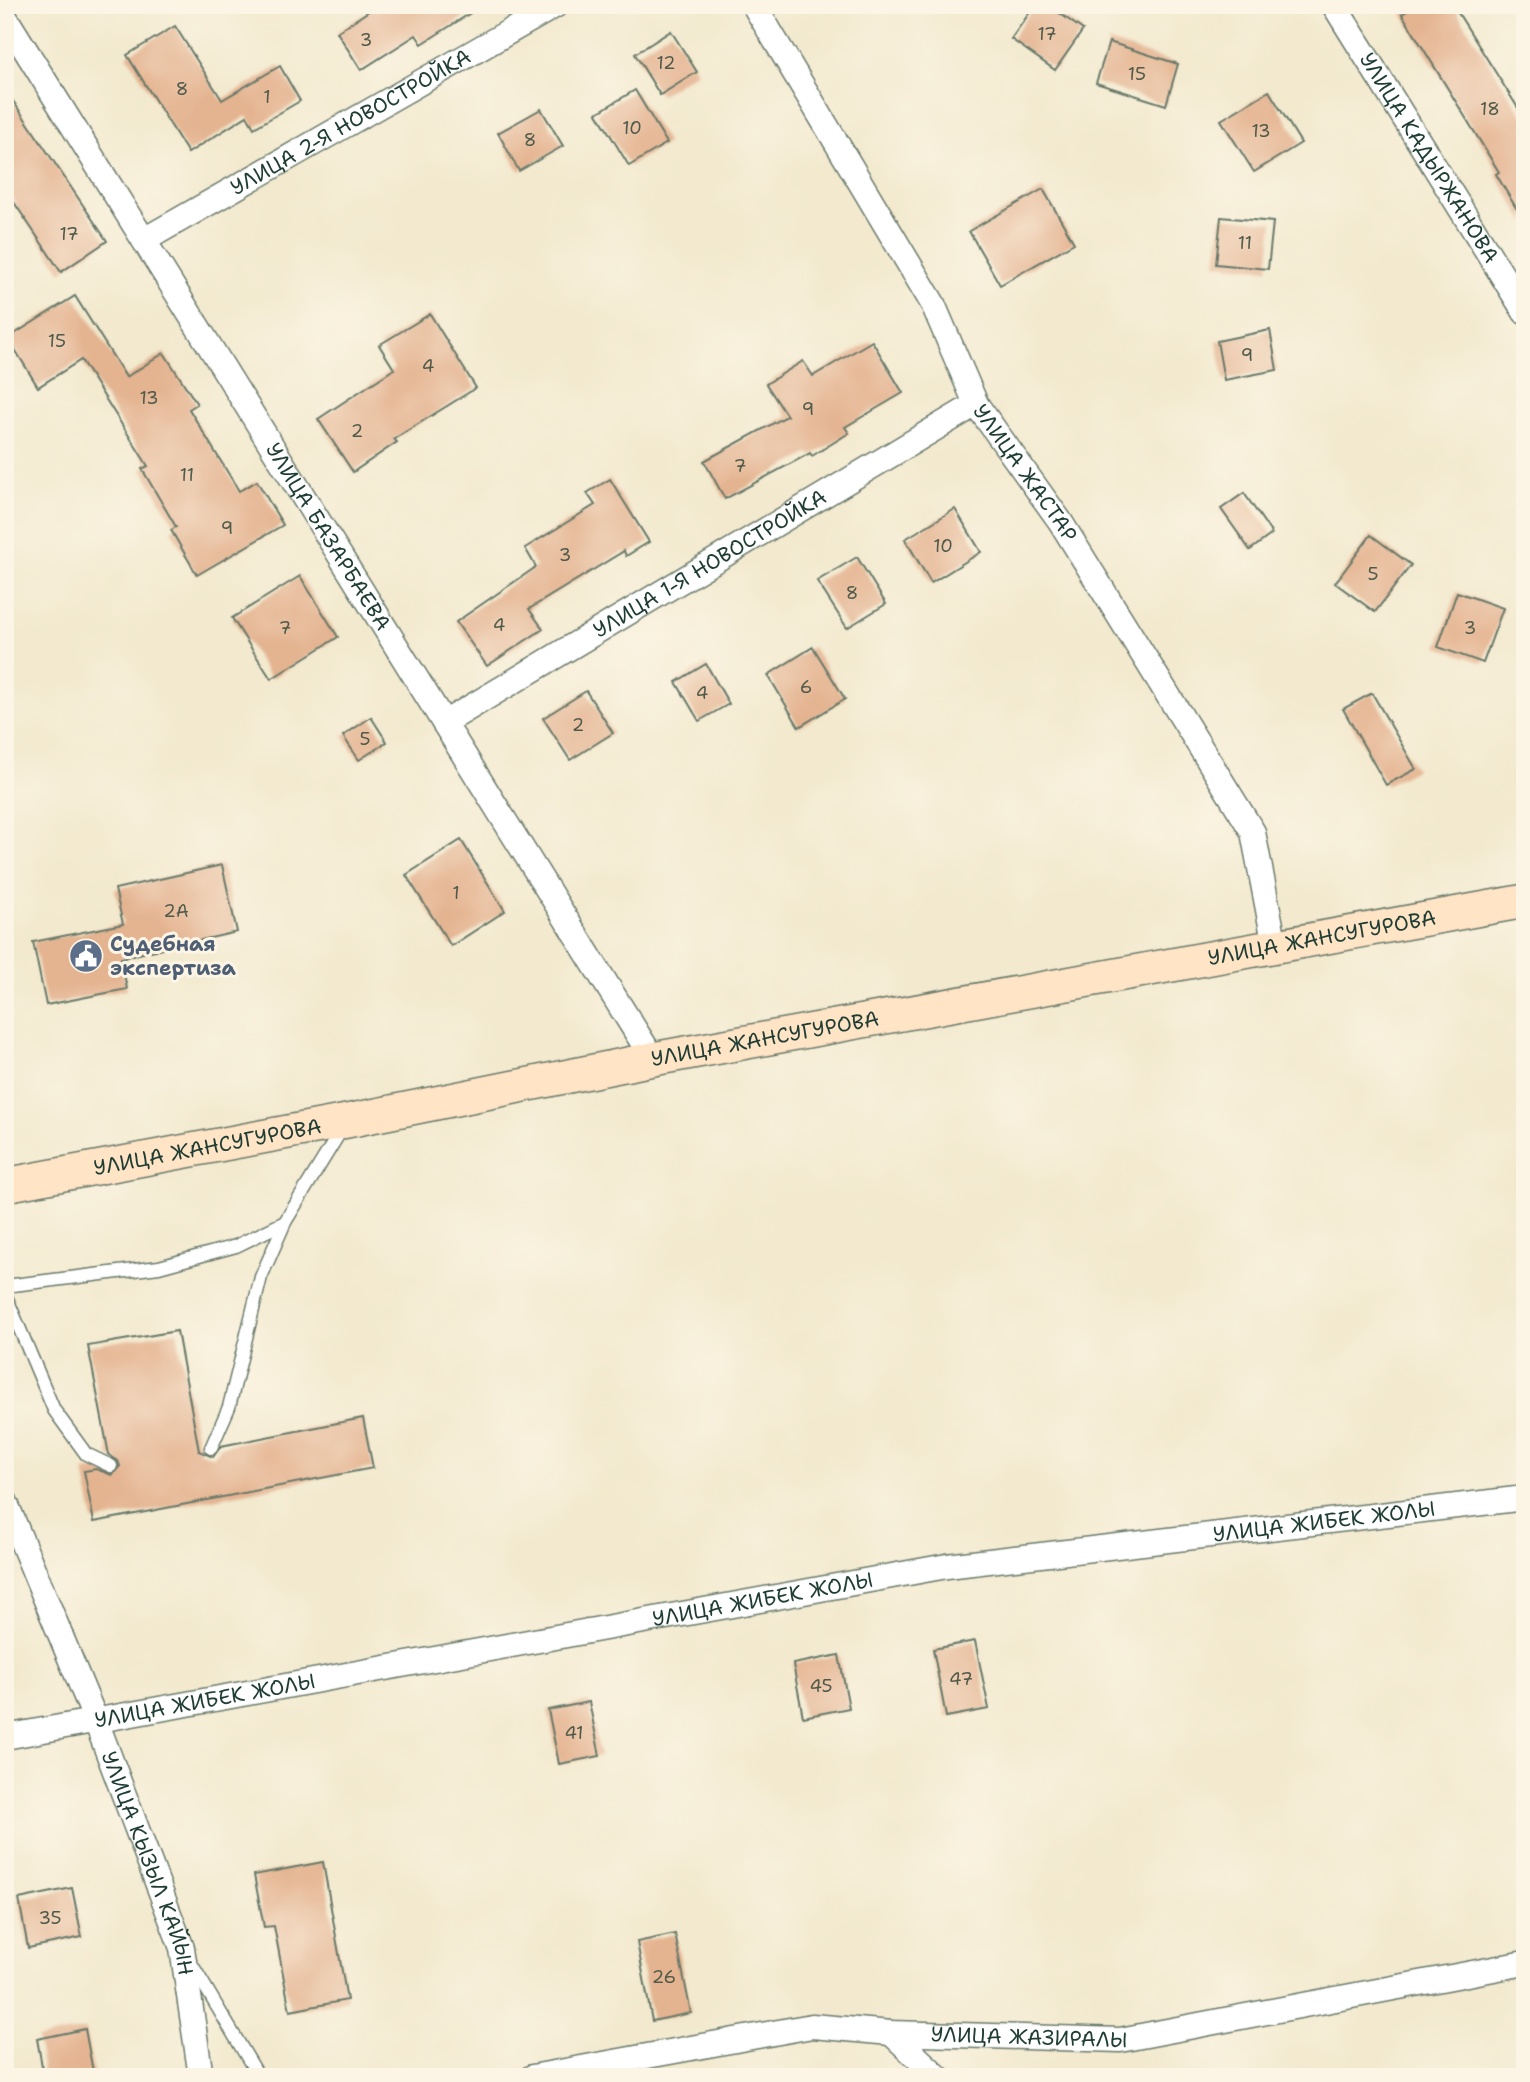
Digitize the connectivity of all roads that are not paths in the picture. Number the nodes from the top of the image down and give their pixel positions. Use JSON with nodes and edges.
{"nodes":[{"id":1,"x":556,"y":5,"type":"edge"},
{"id":2,"x":754,"y":5,"type":"edge"},
{"id":3,"x":1335,"y":5,"type":"edge"},
{"id":4,"x":5,"y":17,"type":"edge"},
{"id":5,"x":144,"y":240,"type":"junction"},
{"id":6,"x":1525,"y":312,"type":"edge"},
{"id":7,"x":976,"y":404,"type":"junction"},
{"id":8,"x":444,"y":723,"type":"junction"},
{"id":9,"x":1525,"y":901,"type":"edge"},
{"id":10,"x":1275,"y":946,"type":"junction"},
{"id":11,"x":653,"y":1059,"type":"junction"},
{"id":12,"x":347,"y":1121,"type":"junction"},
{"id":13,"x":5,"y":1185,"type":"edge"},
{"id":14,"x":285,"y":1222,"type":"junction"},
{"id":15,"x":5,"y":1286,"type":"edge"},
{"id":16,"x":5,"y":1294,"type":"edge"},
{"id":17,"x":211,"y":1448,"type":"dead end"},
{"id":18,"x":111,"y":1466,"type":"dead end"},
{"id":19,"x":1525,"y":1498,"type":"edge"},
{"id":20,"x":5,"y":1501,"type":"edge"},
{"id":21,"x":96,"y":1721,"type":"junction"},
{"id":22,"x":5,"y":1737,"type":"edge"},
{"id":23,"x":182,"y":1948,"type":"junction"},
{"id":24,"x":1525,"y":1963,"type":"edge"},
{"id":25,"x":891,"y":2033,"type":"junction"},
{"id":26,"x":201,"y":2077,"type":"edge"},
{"id":27,"x":259,"y":2077,"type":"edge"},
{"id":28,"x":532,"y":2077,"type":"edge"},
{"id":29,"x":939,"y":2077,"type":"edge"}],
"edges":[{"from":1,"to":5,"type":"street","name":"УЛИЦА 2-Я НОВОСТРОЙКА"},
{"from":2,"to":7,"type":"street","name":"УЛИЦА ЖАСТАР"},
{"from":3,"to":6,"type":"street","name":"УЛИЦА КАДЫРЖАНОВА"},
{"from":4,"to":5,"type":"street","name":"УЛИЦА БАЗАРБАЕВА"},
{"from":5,"to":8,"type":"street","name":"УЛИЦА БАЗАРБАЕВА"},
{"from":7,"to":8,"type":"street","name":"УЛИЦА 1-Я НОВОСТРОЙКА"},
{"from":7,"to":10,"type":"street","name":"УЛИЦА ЖАСТАР"},
{"from":8,"to":11,"type":"street","name":"УЛИЦА БАЗАРБАЕВА"},
{"from":9,"to":10,"type":"main road","name":"УЛИЦА ЖАНСУГУРОВА"},
{"from":10,"to":11,"type":"main road","name":"УЛИЦА ЖАНСУГУРОВА"},
{"from":11,"to":12,"type":"main road","name":"УЛИЦА ЖАНСУГУРОВА"},
{"from":12,"to":13,"type":"main road","name":"УЛИЦА ЖАНСУГУРОВА"},
{"from":12,"to":14,"type":"lane"},
{"from":14,"to":15,"type":"lane"},
{"from":14,"to":17,"type":"lane"},
{"from":16,"to":18,"type":"lane"},
{"from":19,"to":21,"type":"street","name":"УЛИЦА ЖИБЕК ЖОЛЫ"},
{"from":20,"to":21,"type":"street","name":"УЛИЦА КЫЗЫЛ КАЙЫН"},
{"from":21,"to":22,"type":"street","name":"УЛИЦА ЖИБЕК ЖОЛЫ"},
{"from":21,"to":23,"type":"street","name":"УЛИЦА КЫЗЫЛ КАЙЫН"},
{"from":23,"to":26,"type":"street","name":"УЛИЦА КЫЗЫЛ КАЙЫН"},
{"from":23,"to":27,"type":"lane"},
{"from":24,"to":25,"type":"street","name":"УЛИЦА ЖАЗИРАЛЫ"},
{"from":25,"to":28,"type":"street","name":"УЛИЦА ЖАЗИРАЛЫ"},
{"from":25,"to":29,"type":"street"}]}
